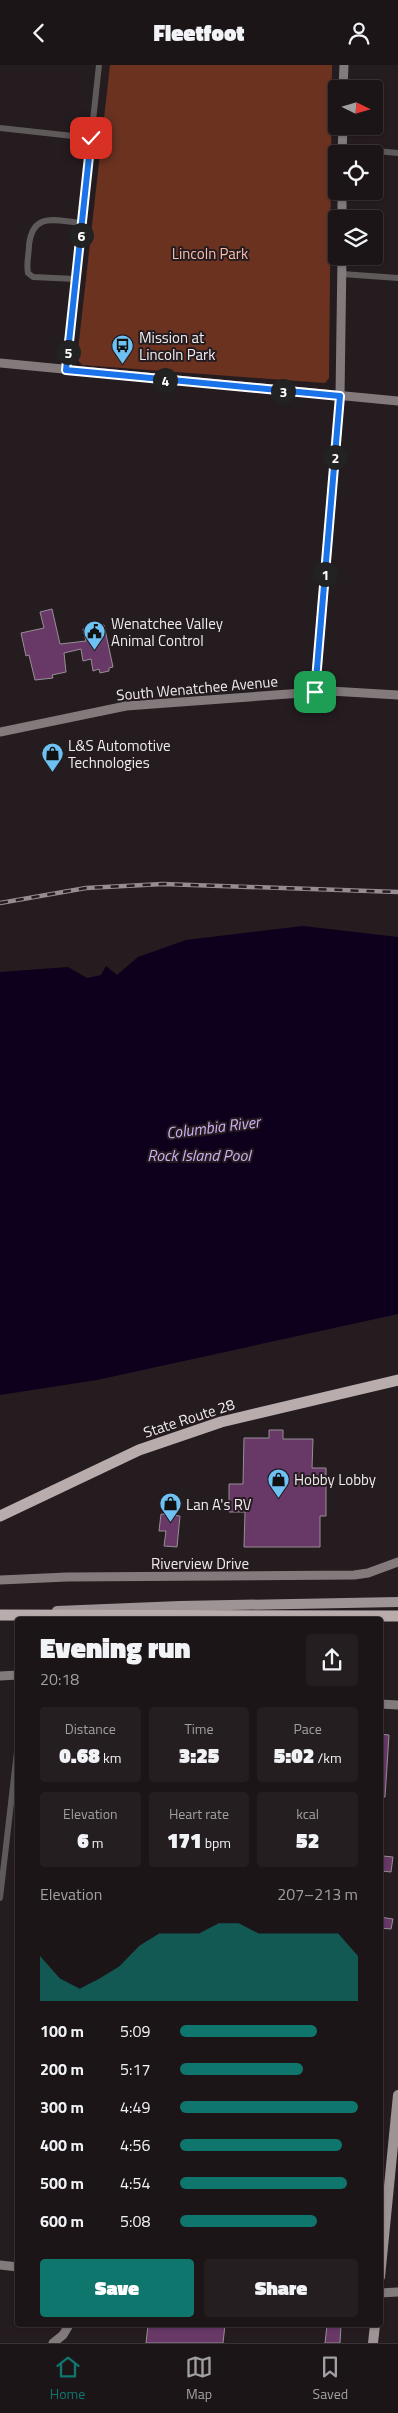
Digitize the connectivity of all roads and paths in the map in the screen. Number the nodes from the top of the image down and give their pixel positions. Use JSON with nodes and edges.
{"nodes":[{"id":1,"x":99,"y":65,"type":"edge"},
{"id":2,"x":344,"y":65,"type":"edge"},
{"id":3,"x":343,"y":80,"type":"edge"},
{"id":4,"x":0,"y":128,"type":"edge"},
{"id":5,"x":91,"y":138,"type":"junction"},
{"id":6,"x":383,"y":152,"type":"edge"},
{"id":7,"x":398,"y":153,"type":"edge"},
{"id":8,"x":82,"y":223,"type":"junction"},
{"id":9,"x":342,"y":265,"type":"edge"},
{"id":10,"x":342,"y":274,"type":"junction"},
{"id":11,"x":398,"y":278,"type":"edge"},
{"id":12,"x":76,"y":279,"type":"junction"},
{"id":13,"x":0,"y":363,"type":"edge"},
{"id":14,"x":66,"y":370,"type":"junction"},
{"id":15,"x":340,"y":396,"type":"junction"},
{"id":16,"x":398,"y":401,"type":"edge"},
{"id":17,"x":315,"y":692,"type":"junction"},
{"id":18,"x":398,"y":695,"type":"edge"},
{"id":19,"x":0,"y":732,"type":"edge"},
{"id":20,"x":398,"y":1380,"type":"edge"},
{"id":21,"x":0,"y":1516,"type":"edge"},
{"id":22,"x":398,"y":1562,"type":"edge"},
{"id":23,"x":0,"y":1580,"type":"edge"},
{"id":24,"x":398,"y":1602,"type":"edge"},
{"id":25,"x":47,"y":1614,"type":"junction"},
{"id":26,"x":0,"y":1615,"type":"edge"},
{"id":27,"x":398,"y":1616,"type":"edge"},
{"id":28,"x":15,"y":1675,"type":"edge"},
{"id":29,"x":0,"y":1676,"type":"edge"},
{"id":30,"x":383,"y":1704,"type":"edge"},
{"id":31,"x":398,"y":1705,"type":"edge"},
{"id":32,"x":15,"y":1769,"type":"edge"},
{"id":33,"x":0,"y":1898,"type":"edge"},
{"id":34,"x":398,"y":2095,"type":"edge"},
{"id":35,"x":383,"y":2247,"type":"edge"},
{"id":36,"x":0,"y":2265,"type":"edge"},
{"id":37,"x":15,"y":2267,"type":"edge"},
{"id":38,"x":398,"y":2292,"type":"edge"},
{"id":39,"x":383,"y":2293,"type":"edge"},
{"id":40,"x":68,"y":2327,"type":"edge"},
{"id":41,"x":375,"y":2327,"type":"edge"},
{"id":42,"x":53,"y":2343,"type":"edge"},
{"id":43,"x":373,"y":2343,"type":"edge"}],
"edges":[{"from":1,"to":5,"type":"street"},
{"from":2,"to":3,"type":"main road"},
{"from":4,"to":5,"type":"street"},
{"from":5,"to":8,"type":"street"},
{"from":6,"to":7,"type":"street"},
{"from":8,"to":12,"type":"street"},
{"from":8,"to":12,"type":"street"},
{"from":9,"to":10,"type":"main road"},
{"from":10,"to":11,"type":"street"},
{"from":10,"to":15,"type":"main road"},
{"from":12,"to":14,"type":"street"},
{"from":13,"to":14,"type":"main road"},
{"from":14,"to":15,"type":"main road"},
{"from":15,"to":16,"type":"main road"},
{"from":15,"to":17,"type":"main road"},
{"from":17,"to":18,"type":"main road","name":"South Wenatchee Avenue"},
{"from":17,"to":19,"type":"main road","name":"South Wenatchee Avenue"},
{"from":20,"to":21,"type":"highway","name":"State Route 28"},
{"from":22,"to":23,"type":"main road","name":"Riverview Drive"},
{"from":24,"to":25,"type":"main road"},
{"from":25,"to":26,"type":"highway"},
{"from":25,"to":27,"type":"highway"},
{"from":28,"to":29,"type":"main road"},
{"from":30,"to":31,"type":"main road"},
{"from":32,"to":33,"type":"street"},
{"from":34,"to":35,"type":"main road"},
{"from":36,"to":37,"type":"main road"},
{"from":38,"to":39,"type":"main road"},
{"from":40,"to":42,"type":"main road"},
{"from":41,"to":43,"type":"main road"}]}
